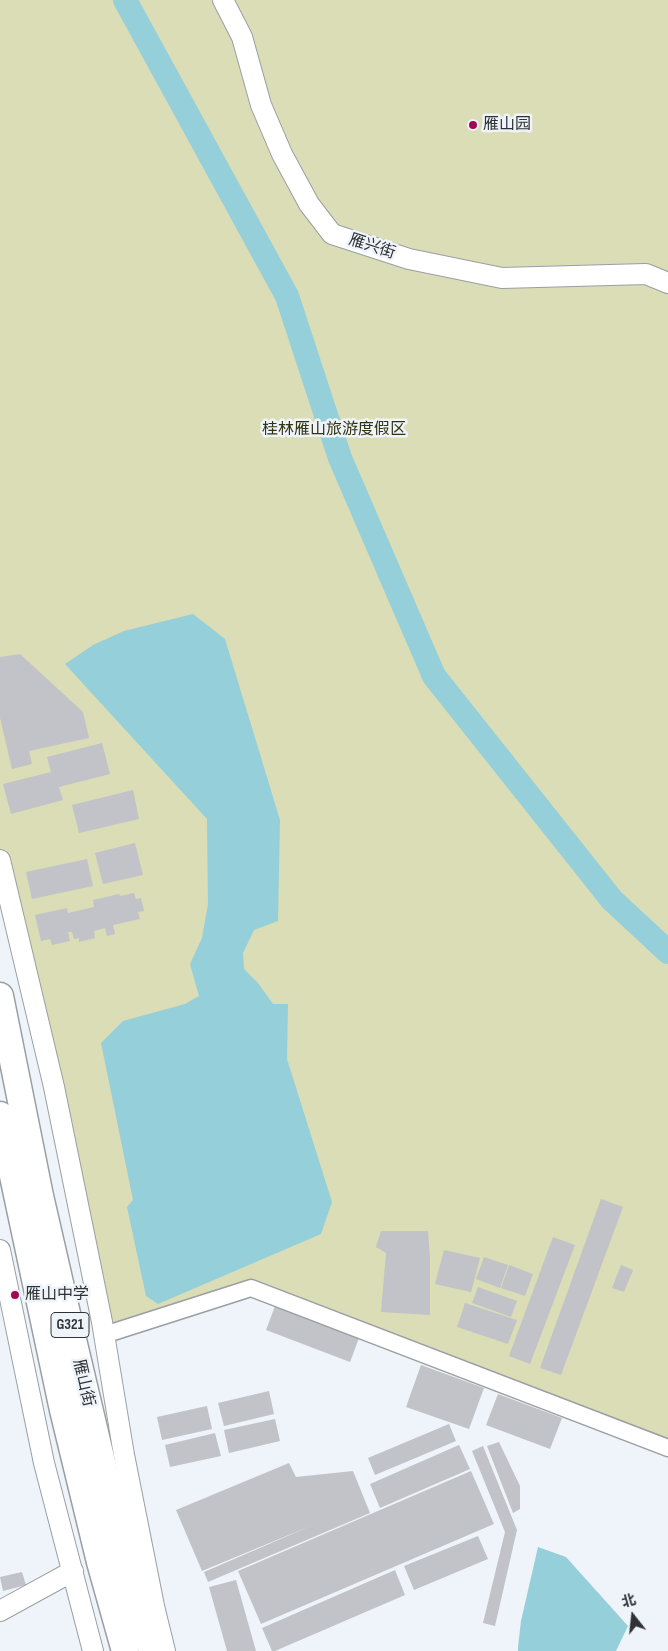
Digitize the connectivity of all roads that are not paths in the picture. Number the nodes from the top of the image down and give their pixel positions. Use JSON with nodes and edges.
{"nodes":[{"id":1,"x":223,"y":0,"type":"edge"},
{"id":2,"x":668,"y":283,"type":"edge"},
{"id":3,"x":0,"y":860,"type":"edge"},
{"id":4,"x":0,"y":996,"type":"edge"},
{"id":5,"x":0,"y":1115,"type":"edge"},
{"id":6,"x":0,"y":1250,"type":"edge"},
{"id":7,"x":104,"y":1335,"type":"junction"},
{"id":8,"x":668,"y":1448,"type":"edge"},
{"id":9,"x":73,"y":1572,"type":"junction"},
{"id":10,"x":0,"y":1611,"type":"edge"},
{"id":11,"x":93,"y":1651,"type":"edge"},
{"id":12,"x":125,"y":1651,"type":"edge"},
{"id":13,"x":152,"y":1651,"type":"edge"},
{"id":14,"x":165,"y":1651,"type":"edge"}],
"edges":[{"from":1,"to":2,"type":"street","name":"雁兴街"},
{"from":3,"to":7,"type":"street"},
{"from":4,"to":13,"type":"highway","name":"雁山街","number":"G321"},
{"from":5,"to":12,"type":"highway","name":"雁山街","number":"G321"},
{"from":6,"to":9,"type":"street"},
{"from":7,"to":8,"type":"street"},
{"from":7,"to":14,"type":"street"},
{"from":9,"to":10,"type":"street"},
{"from":9,"to":11,"type":"street"}]}
